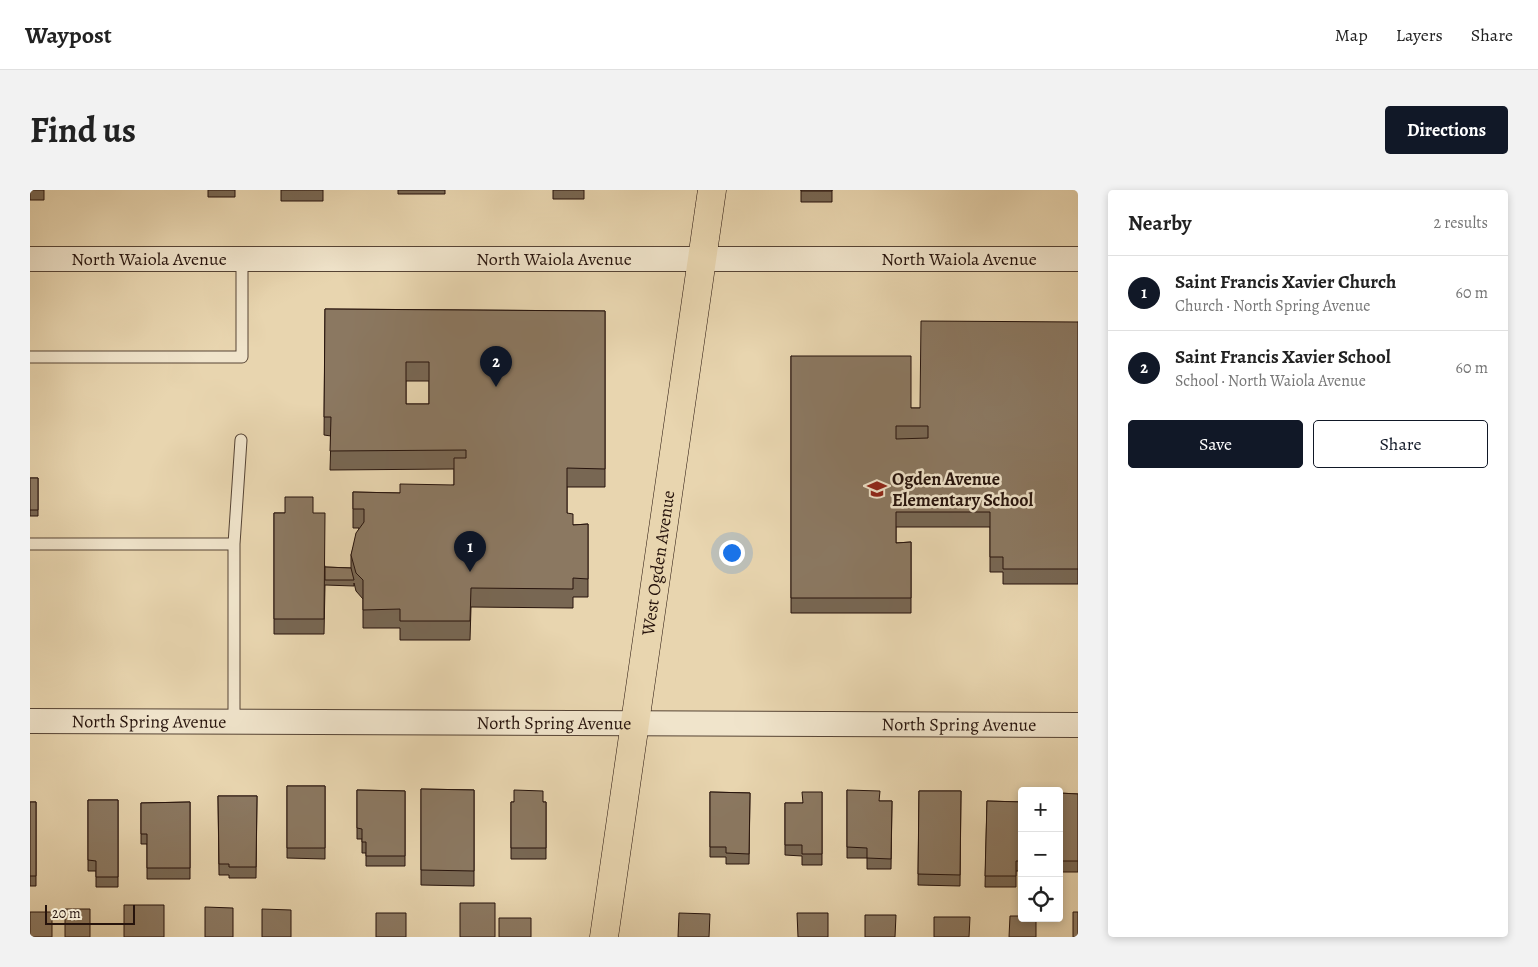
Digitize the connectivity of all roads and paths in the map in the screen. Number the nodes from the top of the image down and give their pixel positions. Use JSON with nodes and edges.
{"nodes":[{"id":1,"x":712,"y":190,"type":"edge"},
{"id":2,"x":30,"y":259,"type":"edge"},
{"id":3,"x":242,"y":259,"type":"junction"},
{"id":4,"x":702,"y":259,"type":"junction"},
{"id":5,"x":1078,"y":259,"type":"edge"},
{"id":6,"x":30,"y":357,"type":"edge"},
{"id":7,"x":241,"y":440,"type":"dead end"},
{"id":8,"x":30,"y":544,"type":"edge"},
{"id":9,"x":234,"y":544,"type":"junction"},
{"id":10,"x":30,"y":721,"type":"edge"},
{"id":11,"x":234,"y":722,"type":"junction"},
{"id":12,"x":634,"y":723,"type":"junction"},
{"id":13,"x":1078,"y":725,"type":"edge"},
{"id":14,"x":604,"y":937,"type":"edge"}],
"edges":[{"from":1,"to":4,"type":"main road","name":"West Ogden Avenue"},
{"from":2,"to":3,"type":"street","name":"North Waiola Avenue"},
{"from":3,"to":4,"type":"street","name":"North Waiola Avenue"},
{"from":3,"to":6,"type":"lane"},
{"from":4,"to":5,"type":"street","name":"North Waiola Avenue"},
{"from":4,"to":12,"type":"main road","name":"West Ogden Avenue"},
{"from":7,"to":9,"type":"lane"},
{"from":8,"to":9,"type":"lane"},
{"from":9,"to":11,"type":"lane"},
{"from":10,"to":11,"type":"street","name":"North Spring Avenue"},
{"from":11,"to":12,"type":"street","name":"North Spring Avenue"},
{"from":12,"to":13,"type":"street","name":"North Spring Avenue"},
{"from":12,"to":14,"type":"main road","name":"West Ogden Avenue"}]}
